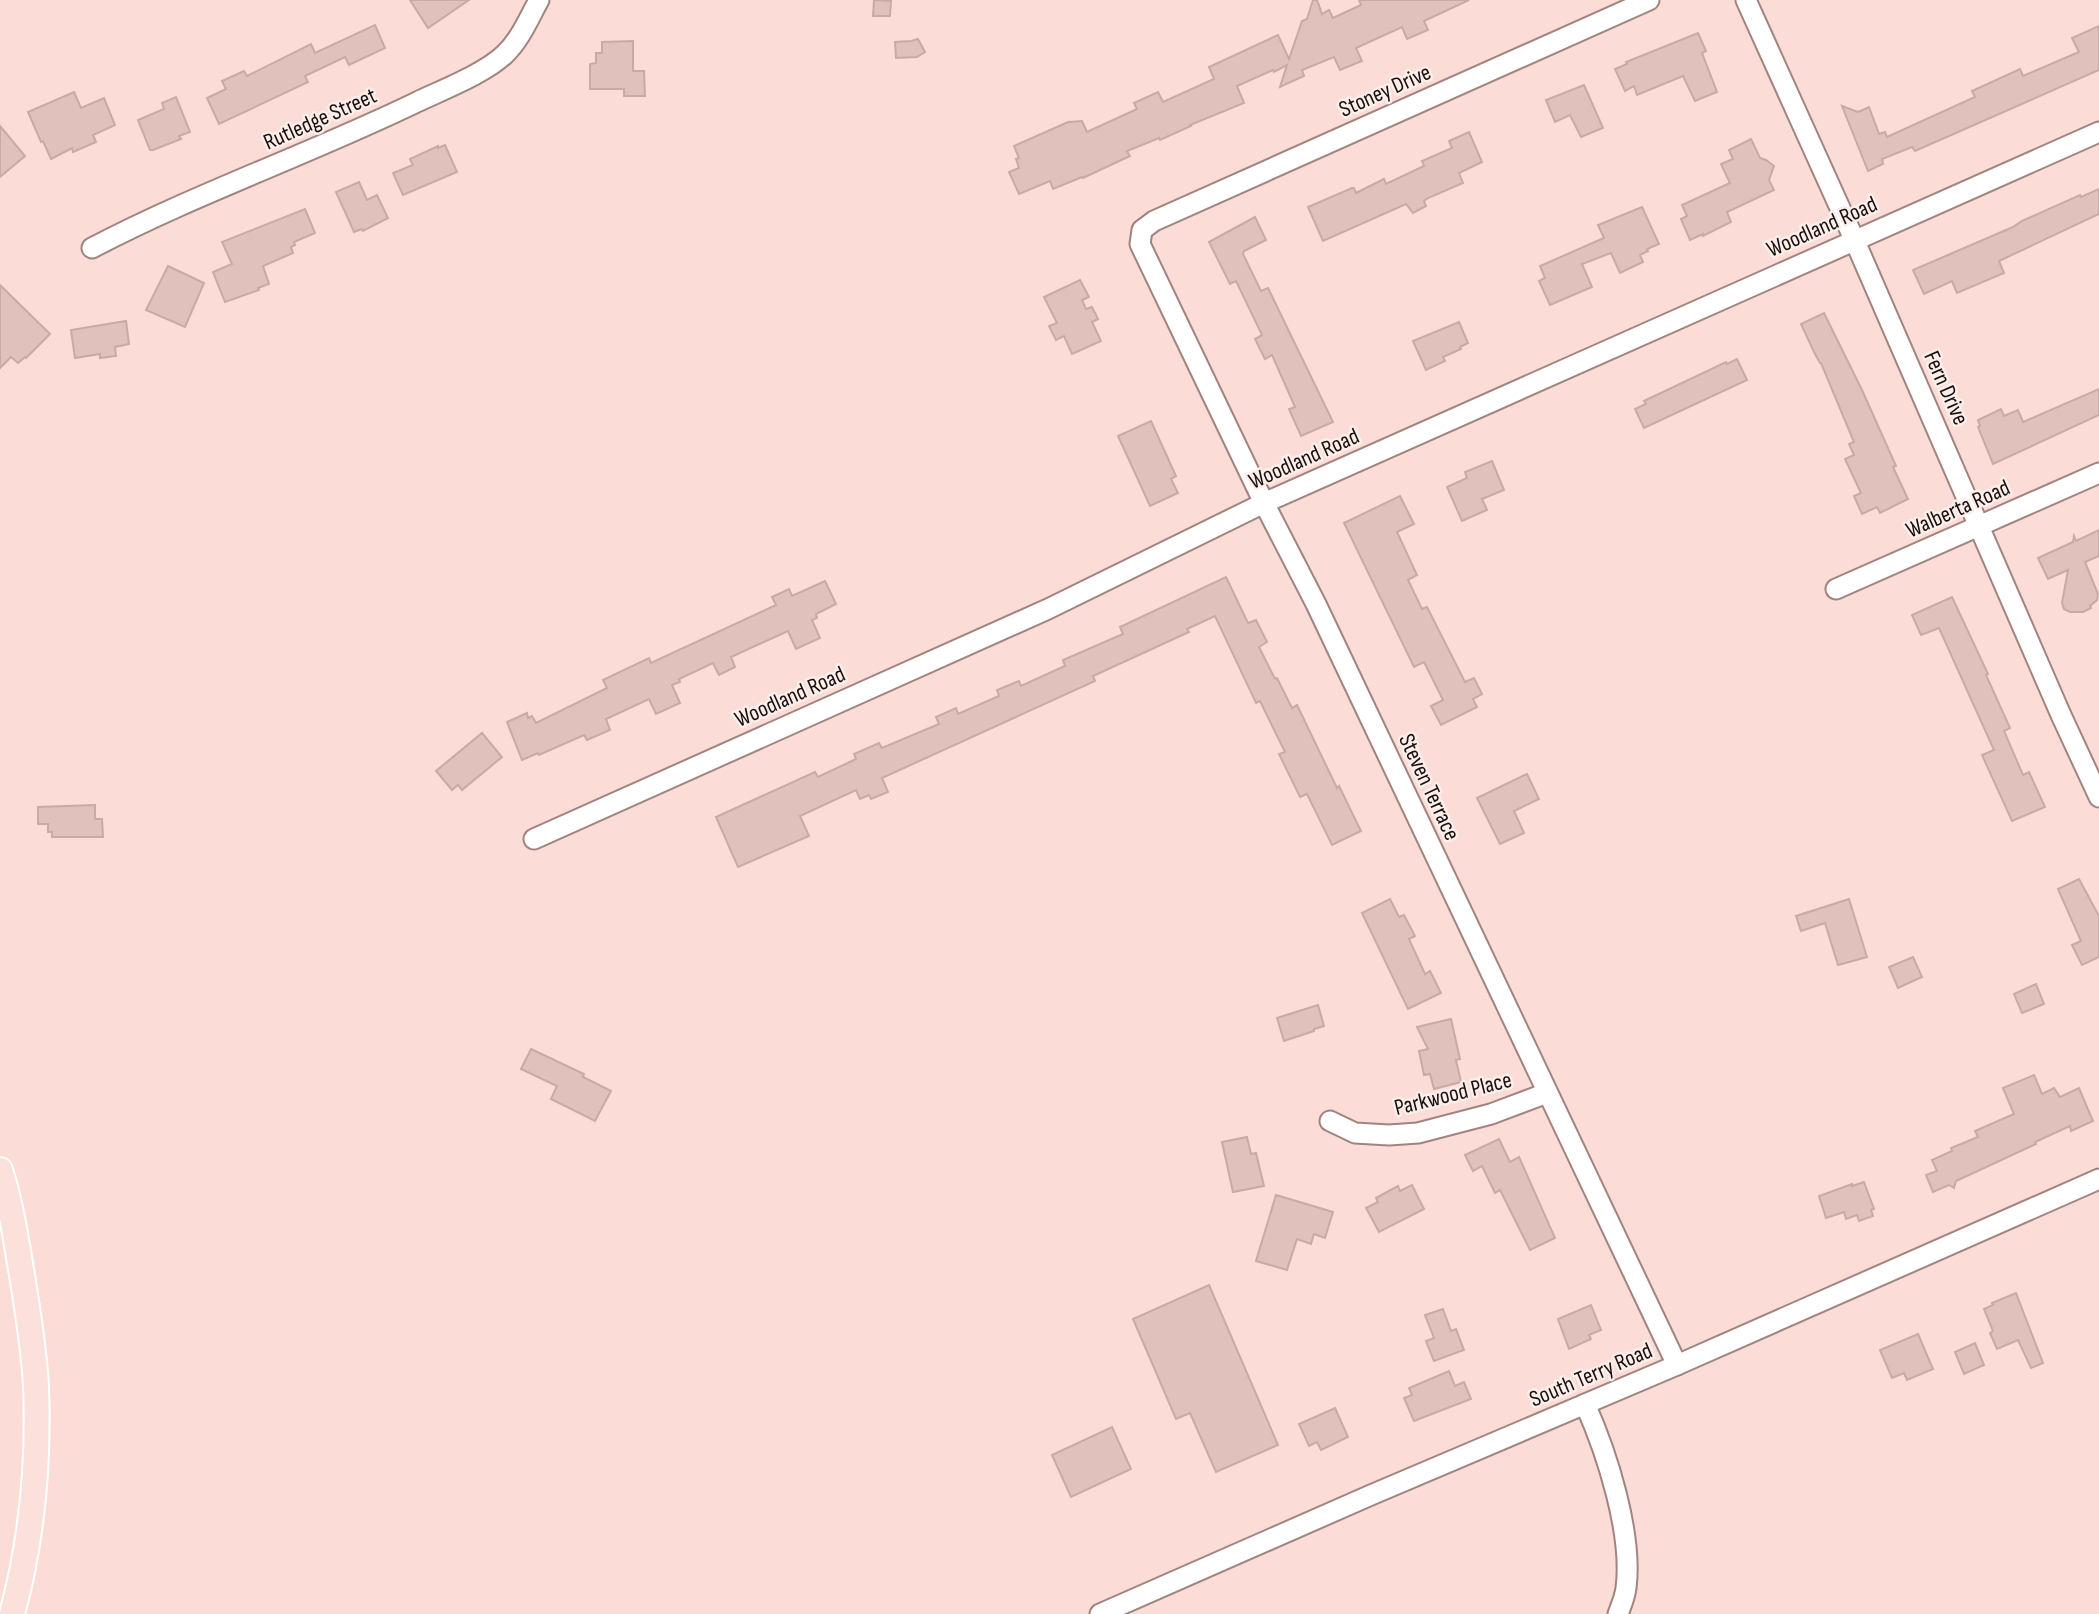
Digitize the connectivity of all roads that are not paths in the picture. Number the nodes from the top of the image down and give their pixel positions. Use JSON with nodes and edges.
{"nodes":[{"id":1,"x":539,"y":0,"type":"edge"},
{"id":2,"x":1649,"y":0,"type":"edge"},
{"id":3,"x":1746,"y":0,"type":"edge"},
{"id":4,"x":2099,"y":132,"type":"edge"},
{"id":5,"x":1142,"y":230,"type":"joint"},
{"id":6,"x":1854,"y":239,"type":"junction"},
{"id":7,"x":92,"y":248,"type":"dead end"},
{"id":8,"x":2099,"y":473,"type":"edge"},
{"id":9,"x":1264,"y":503,"type":"junction"},
{"id":10,"x":1980,"y":526,"type":"junction"},
{"id":11,"x":1836,"y":589,"type":"dead end"},
{"id":12,"x":2099,"y":797,"type":"edge"},
{"id":13,"x":534,"y":839,"type":"dead end"},
{"id":14,"x":1547,"y":1093,"type":"junction"},
{"id":15,"x":1330,"y":1121,"type":"dead end"},
{"id":16,"x":0,"y":1170,"type":"edge"},
{"id":17,"x":2099,"y":1179,"type":"edge"},
{"id":18,"x":8,"y":1239,"type":"edge"},
{"id":19,"x":1677,"y":1365,"type":"junction"},
{"id":20,"x":1585,"y":1404,"type":"junction"},
{"id":21,"x":12,"y":1614,"type":"edge"},
{"id":22,"x":1100,"y":1614,"type":"edge"},
{"id":23,"x":1618,"y":1614,"type":"edge"}],
"edges":[{"from":1,"to":7,"type":"street","name":"Rutledge Street"},
{"from":2,"to":5,"type":"street","name":"Stoney Drive"},
{"from":3,"to":6,"type":"street","name":"Fern Drive"},
{"from":4,"to":6,"type":"street","name":"Woodland Road"},
{"from":5,"to":9,"type":"street","name":"Steven Terrace"},
{"from":6,"to":9,"type":"street","name":"Woodland Road"},
{"from":6,"to":10,"type":"street","name":"Fern Drive"},
{"from":8,"to":10,"type":"street","name":"Walberta Road"},
{"from":9,"to":13,"type":"street","name":"Woodland Road"},
{"from":9,"to":14,"type":"street","name":"Steven Terrace"},
{"from":10,"to":11,"type":"street","name":"Walberta Road"},
{"from":10,"to":12,"type":"street","name":"Fern Drive"},
{"from":14,"to":15,"type":"street","name":"Parkwood Place"},
{"from":14,"to":19,"type":"street","name":"Steven Terrace"},
{"from":16,"to":18,"type":"main road"},
{"from":17,"to":19,"type":"street","name":"South Terry Road"},
{"from":18,"to":21,"type":"main road"},
{"from":19,"to":20,"type":"street","name":"South Terry Road"},
{"from":20,"to":22,"type":"street","name":"South Terry Road"},
{"from":20,"to":23,"type":"street"}]}
